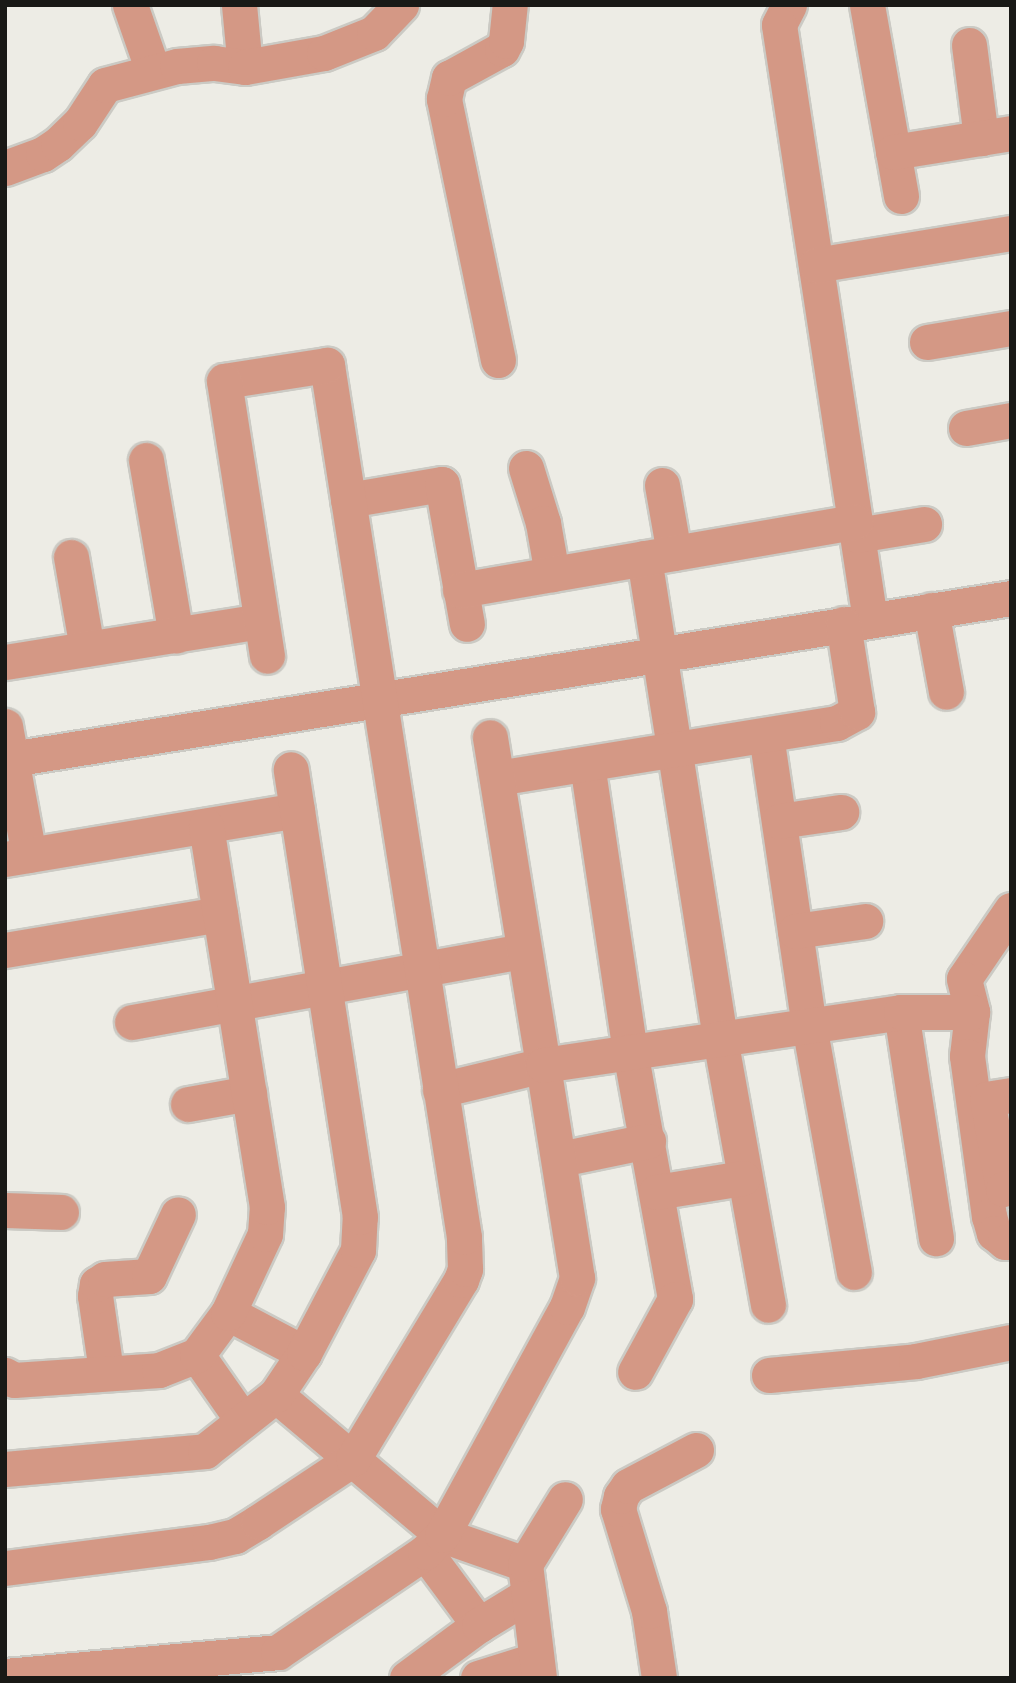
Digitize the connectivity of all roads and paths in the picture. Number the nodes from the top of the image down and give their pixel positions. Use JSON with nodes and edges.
{"nodes":[{"id":1,"x":130,"y":5,"type":"edge"},
{"id":2,"x":239,"y":5,"type":"edge"},
{"id":3,"x":401,"y":5,"type":"edge"},
{"id":4,"x":510,"y":5,"type":"edge"},
{"id":5,"x":789,"y":5,"type":"edge"},
{"id":6,"x":867,"y":5,"type":"edge"},
{"id":7,"x":370,"y":19,"type":"edge"},
{"id":8,"x":969,"y":46,"type":"dead end"},
{"id":9,"x":245,"y":67,"type":"junction"},
{"id":10,"x":153,"y":71,"type":"junction"},
{"id":11,"x":996,"y":135,"type":"edge"},
{"id":12,"x":893,"y":152,"type":"junction"},
{"id":13,"x":5,"y":168,"type":"edge"},
{"id":14,"x":901,"y":196,"type":"dead end"},
{"id":15,"x":1011,"y":233,"type":"edge"},
{"id":16,"x":816,"y":265,"type":"junction"},
{"id":17,"x":1011,"y":328,"type":"edge"},
{"id":18,"x":927,"y":342,"type":"dead end"},
{"id":19,"x":498,"y":359,"type":"dead end"},
{"id":20,"x":1011,"y":420,"type":"edge"},
{"id":21,"x":966,"y":428,"type":"dead end"},
{"id":22,"x":146,"y":460,"type":"dead end"},
{"id":23,"x":526,"y":468,"type":"dead end"},
{"id":24,"x":662,"y":485,"type":"dead end"},
{"id":25,"x":348,"y":500,"type":"junction"},
{"id":26,"x":924,"y":524,"type":"dead end"},
{"id":27,"x":856,"y":529,"type":"junction"},
{"id":28,"x":659,"y":556,"type":"junction"},
{"id":29,"x":71,"y":557,"type":"dead end"},
{"id":30,"x":552,"y":574,"type":"junction"},
{"id":31,"x":460,"y":590,"type":"junction"},
{"id":32,"x":1011,"y":598,"type":"edge"},
{"id":33,"x":931,"y":610,"type":"junction"},
{"id":34,"x":261,"y":621,"type":"junction"},
{"id":35,"x":856,"y":622,"type":"junction"},
{"id":36,"x":467,"y":624,"type":"dead end"},
{"id":37,"x":176,"y":635,"type":"junction"},
{"id":38,"x":87,"y":649,"type":"junction"},
{"id":39,"x":659,"y":654,"type":"junction"},
{"id":40,"x":267,"y":656,"type":"dead end"},
{"id":41,"x":5,"y":663,"type":"edge"},
{"id":42,"x":946,"y":692,"type":"dead end"},
{"id":43,"x":379,"y":699,"type":"junction"},
{"id":44,"x":766,"y":735,"type":"junction"},
{"id":45,"x":490,"y":737,"type":"dead end"},
{"id":46,"x":7,"y":748,"type":"edge"},
{"id":47,"x":675,"y":749,"type":"junction"},
{"id":48,"x":587,"y":764,"type":"junction"},
{"id":49,"x":291,"y":769,"type":"dead end"},
{"id":50,"x":497,"y":778,"type":"junction"},
{"id":51,"x":297,"y":810,"type":"junction"},
{"id":52,"x":841,"y":812,"type":"dead end"},
{"id":53,"x":779,"y":821,"type":"junction"},
{"id":54,"x":206,"y":826,"type":"junction"},
{"id":55,"x":17,"y":857,"type":"edge"},
{"id":56,"x":1011,"y":910,"type":"edge"},
{"id":57,"x":220,"y":914,"type":"junction"},
{"id":58,"x":865,"y":921,"type":"dead end"},
{"id":59,"x":795,"y":931,"type":"junction"},
{"id":60,"x":5,"y":950,"type":"edge"},
{"id":61,"x":523,"y":951,"type":"junction"},
{"id":62,"x":421,"y":970,"type":"junction"},
{"id":63,"x":324,"y":987,"type":"junction"},
{"id":64,"x":234,"y":1003,"type":"junction"},
{"id":65,"x":901,"y":1012,"type":"junction"},
{"id":66,"x":972,"y":1012,"type":"junction"},
{"id":67,"x":132,"y":1022,"type":"dead end"},
{"id":68,"x":809,"y":1025,"type":"junction"},
{"id":69,"x":720,"y":1038,"type":"junction"},
{"id":70,"x":630,"y":1051,"type":"junction"},
{"id":71,"x":543,"y":1065,"type":"junction"},
{"id":72,"x":440,"y":1090,"type":"junction"},
{"id":73,"x":249,"y":1093,"type":"junction"},
{"id":74,"x":1011,"y":1095,"type":"edge"},
{"id":75,"x":188,"y":1104,"type":"dead end"},
{"id":76,"x":648,"y":1141,"type":"junction"},
{"id":77,"x":560,"y":1159,"type":"junction"},
{"id":78,"x":744,"y":1178,"type":"junction"},
{"id":79,"x":1011,"y":1187,"type":"edge"},
{"id":80,"x":656,"y":1192,"type":"junction"},
{"id":81,"x":5,"y":1210,"type":"edge"},
{"id":82,"x":61,"y":1212,"type":"dead end"},
{"id":83,"x":178,"y":1213,"type":"dead end"},
{"id":84,"x":936,"y":1238,"type":"dead end"},
{"id":85,"x":1011,"y":1242,"type":"edge"},
{"id":86,"x":854,"y":1272,"type":"dead end"},
{"id":87,"x":768,"y":1305,"type":"dead end"},
{"id":88,"x":228,"y":1312,"type":"junction"},
{"id":89,"x":1011,"y":1342,"type":"edge"},
{"id":90,"x":304,"y":1353,"type":"junction"},
{"id":91,"x":197,"y":1355,"type":"junction"},
{"id":92,"x":106,"y":1371,"type":"junction"},
{"id":93,"x":635,"y":1372,"type":"dead end"},
{"id":94,"x":5,"y":1375,"type":"edge"},
{"id":95,"x":769,"y":1375,"type":"dead end"},
{"id":96,"x":276,"y":1395,"type":"junction"},
{"id":97,"x":243,"y":1421,"type":"junction"},
{"id":98,"x":696,"y":1450,"type":"dead end"},
{"id":99,"x":353,"y":1459,"type":"junction"},
{"id":100,"x":5,"y":1469,"type":"edge"},
{"id":101,"x":565,"y":1499,"type":"dead end"},
{"id":102,"x":434,"y":1544,"type":"junction"},
{"id":103,"x":5,"y":1568,"type":"edge"},
{"id":104,"x":526,"y":1579,"type":"junction"},
{"id":105,"x":479,"y":1625,"type":"junction"},
{"id":106,"x":537,"y":1669,"type":"edge"},
{"id":107,"x":5,"y":1676,"type":"edge"},
{"id":108,"x":407,"y":1678,"type":"edge"},
{"id":109,"x":478,"y":1678,"type":"edge"},
{"id":110,"x":659,"y":1678,"type":"edge"}],
"edges":[{"from":1,"to":10,"type":"street"},
{"from":2,"to":9,"type":"street"},
{"from":3,"to":7,"type":"street"},
{"from":4,"to":19,"type":"street"},
{"from":5,"to":16,"type":"street"},
{"from":6,"to":12,"type":"street"},
{"from":7,"to":9,"type":"street"},
{"from":8,"to":11,"type":"street"},
{"from":9,"to":10,"type":"street"},
{"from":10,"to":13,"type":"street"},
{"from":11,"to":12,"type":"street"},
{"from":12,"to":14,"type":"street"},
{"from":15,"to":16,"type":"street"},
{"from":16,"to":27,"type":"street"},
{"from":17,"to":18,"type":"street"},
{"from":20,"to":21,"type":"street"},
{"from":22,"to":37,"type":"street"},
{"from":23,"to":30,"type":"street"},
{"from":24,"to":28,"type":"street"},
{"from":25,"to":31,"type":"street"},
{"from":25,"to":34,"type":"street"},
{"from":25,"to":43,"type":"street"},
{"from":26,"to":27,"type":"street"},
{"from":27,"to":28,"type":"street"},
{"from":27,"to":35,"type":"street"},
{"from":28,"to":30,"type":"street"},
{"from":28,"to":39,"type":"street"},
{"from":29,"to":38,"type":"street"},
{"from":30,"to":31,"type":"street"},
{"from":31,"to":36,"type":"street"},
{"from":32,"to":33,"type":"street"},
{"from":33,"to":35,"type":"street"},
{"from":33,"to":42,"type":"street"},
{"from":34,"to":37,"type":"street"},
{"from":34,"to":40,"type":"street"},
{"from":35,"to":39,"type":"street"},
{"from":35,"to":44,"type":"street"},
{"from":37,"to":38,"type":"street"},
{"from":38,"to":41,"type":"street"},
{"from":39,"to":43,"type":"street"},
{"from":39,"to":47,"type":"street"},
{"from":43,"to":46,"type":"street"},
{"from":43,"to":62,"type":"street"},
{"from":44,"to":47,"type":"street"},
{"from":44,"to":53,"type":"street"},
{"from":45,"to":50,"type":"street"},
{"from":46,"to":55,"type":"street"},
{"from":47,"to":48,"type":"street"},
{"from":47,"to":69,"type":"street"},
{"from":48,"to":50,"type":"street"},
{"from":48,"to":70,"type":"street"},
{"from":49,"to":51,"type":"street"},
{"from":50,"to":61,"type":"street"},
{"from":51,"to":54,"type":"street"},
{"from":51,"to":63,"type":"street"},
{"from":52,"to":53,"type":"street"},
{"from":53,"to":59,"type":"street"},
{"from":54,"to":55,"type":"street"},
{"from":54,"to":57,"type":"street"},
{"from":56,"to":66,"type":"street"},
{"from":57,"to":60,"type":"street"},
{"from":57,"to":64,"type":"street"},
{"from":58,"to":59,"type":"street"},
{"from":59,"to":68,"type":"street"},
{"from":61,"to":62,"type":"street"},
{"from":61,"to":71,"type":"street"},
{"from":62,"to":63,"type":"street"},
{"from":62,"to":72,"type":"street"},
{"from":63,"to":64,"type":"street"},
{"from":63,"to":90,"type":"street"},
{"from":64,"to":67,"type":"street"},
{"from":64,"to":73,"type":"street"},
{"from":65,"to":66,"type":"street"},
{"from":65,"to":68,"type":"street"},
{"from":65,"to":84,"type":"street"},
{"from":66,"to":85,"type":"street"},
{"from":68,"to":69,"type":"street"},
{"from":68,"to":86,"type":"street"},
{"from":69,"to":70,"type":"street"},
{"from":69,"to":78,"type":"street"},
{"from":70,"to":71,"type":"street"},
{"from":70,"to":76,"type":"street"},
{"from":71,"to":72,"type":"street"},
{"from":71,"to":77,"type":"street"},
{"from":72,"to":99,"type":"street"},
{"from":73,"to":75,"type":"street"},
{"from":73,"to":88,"type":"street"},
{"from":74,"to":79,"type":"street"},
{"from":76,"to":77,"type":"street"},
{"from":76,"to":80,"type":"street"},
{"from":77,"to":102,"type":"street"},
{"from":78,"to":80,"type":"street"},
{"from":78,"to":87,"type":"street"},
{"from":80,"to":93,"type":"street"},
{"from":81,"to":82,"type":"street"},
{"from":83,"to":92,"type":"street"},
{"from":88,"to":90,"type":"street"},
{"from":88,"to":91,"type":"street"},
{"from":89,"to":95,"type":"street"},
{"from":90,"to":96,"type":"street"},
{"from":91,"to":92,"type":"street"},
{"from":91,"to":97,"type":"street"},
{"from":92,"to":94,"type":"street"},
{"from":96,"to":97,"type":"street"},
{"from":96,"to":99,"type":"street"},
{"from":97,"to":100,"type":"street"},
{"from":98,"to":110,"type":"street"},
{"from":99,"to":102,"type":"street"},
{"from":99,"to":103,"type":"street"},
{"from":101,"to":104,"type":"street"},
{"from":102,"to":104,"type":"street"},
{"from":102,"to":105,"type":"street"},
{"from":102,"to":107,"type":"street"},
{"from":104,"to":105,"type":"street"},
{"from":104,"to":106,"type":"street"},
{"from":105,"to":108,"type":"street"},
{"from":106,"to":109,"type":"street"}]}
